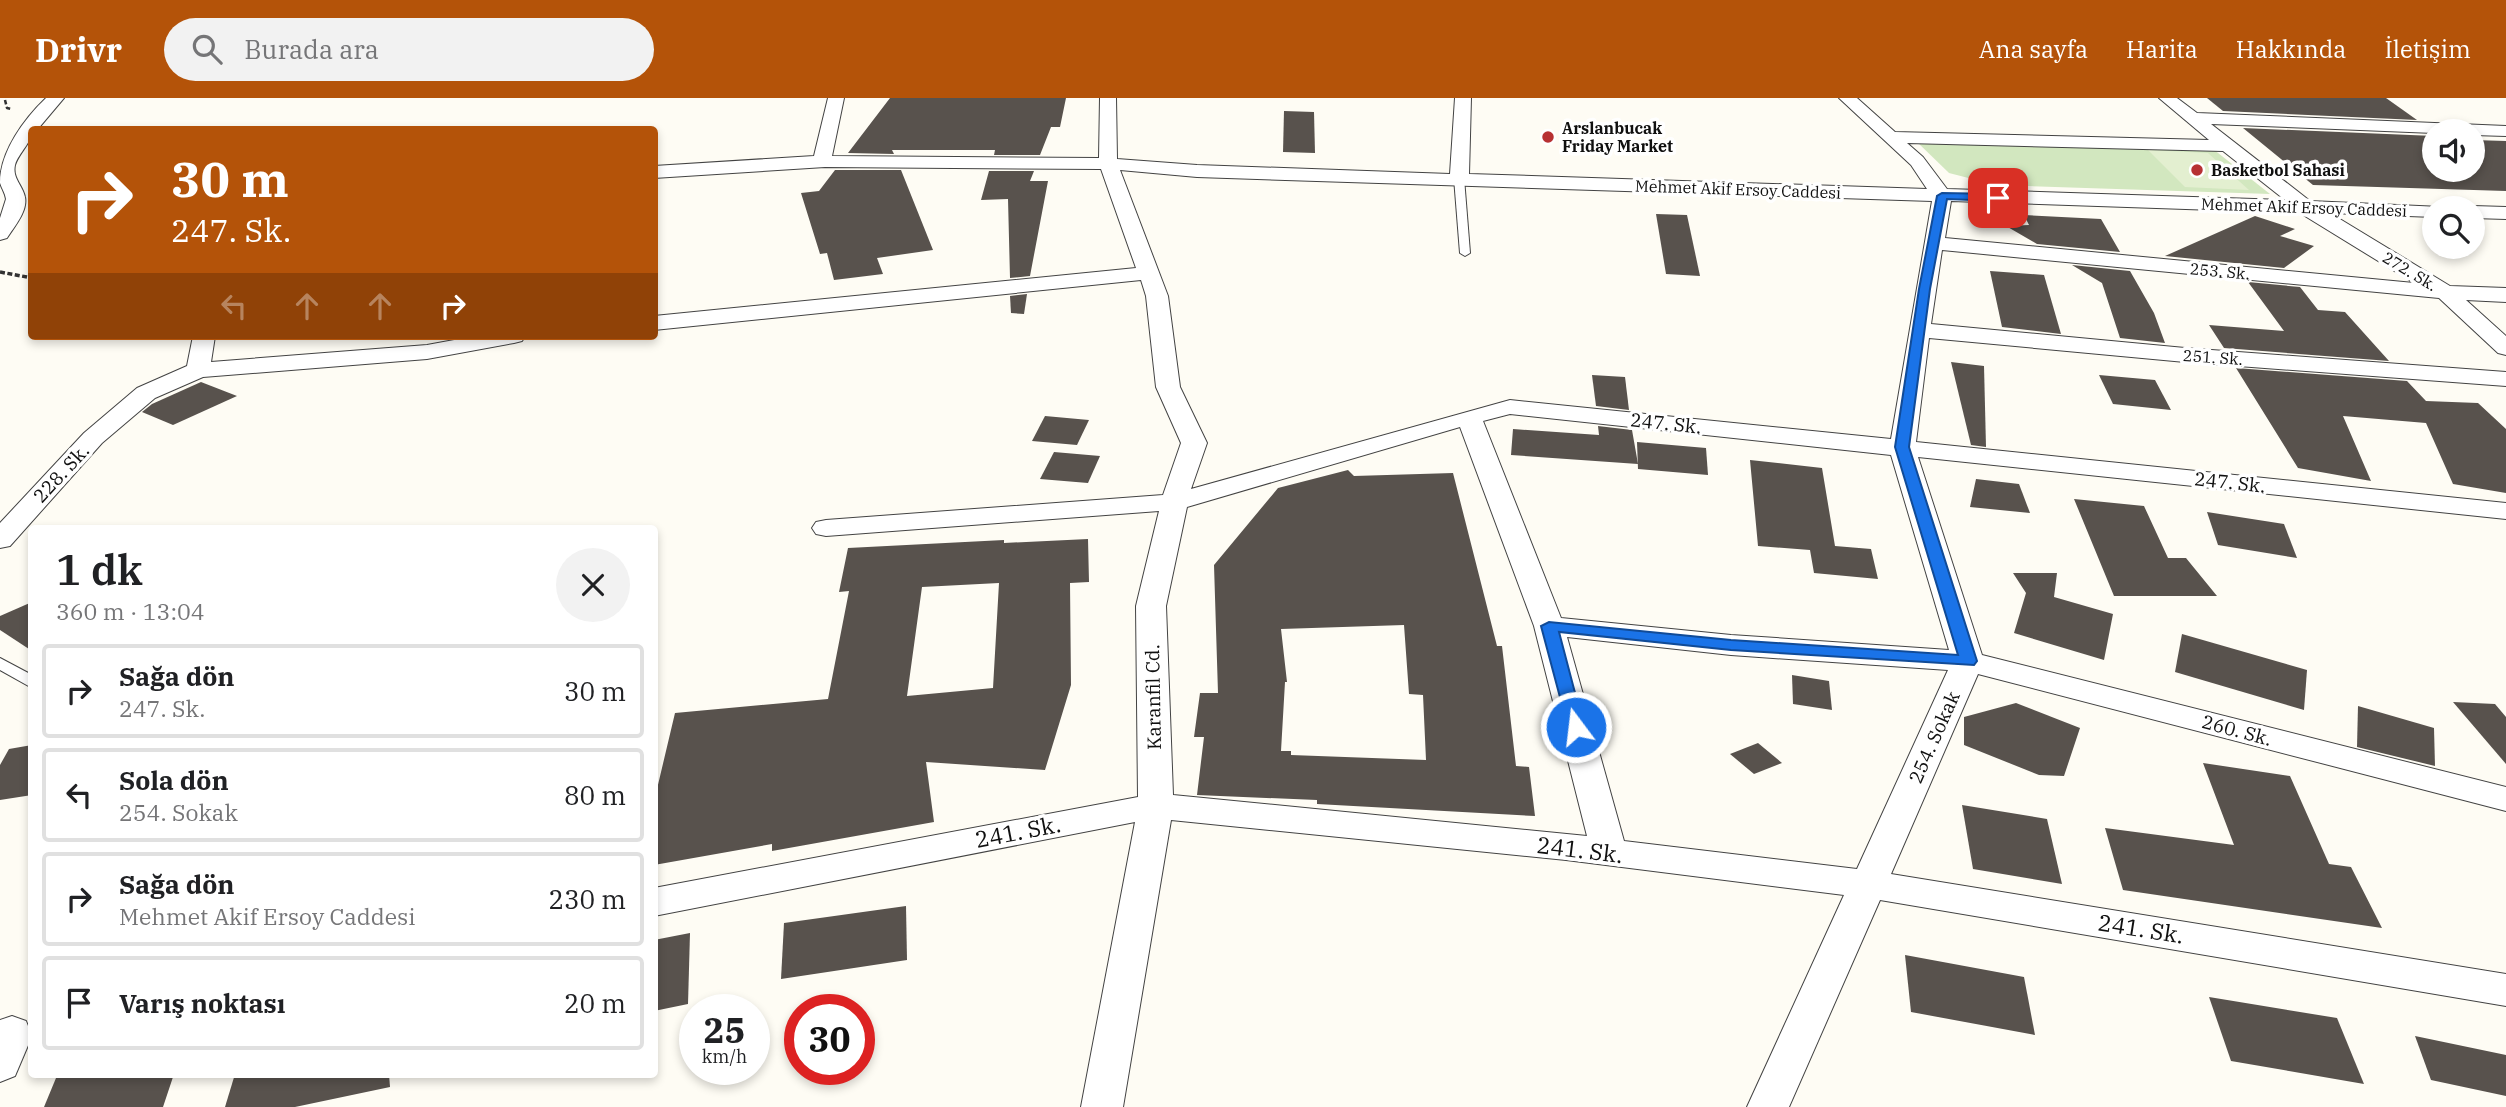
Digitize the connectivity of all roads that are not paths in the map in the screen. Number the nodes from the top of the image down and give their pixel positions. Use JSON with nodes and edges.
{"nodes":[{"id":1,"x":55,"y":98,"type":"edge"},
{"id":2,"x":836,"y":98,"type":"edge"},
{"id":3,"x":1108,"y":98,"type":"edge"},
{"id":4,"x":1463,"y":98,"type":"edge"},
{"id":5,"x":1846,"y":98,"type":"edge"},
{"id":6,"x":2167,"y":98,"type":"edge"},
{"id":7,"x":2194,"y":118,"type":"junction"},
{"id":8,"x":31,"y":126,"type":"edge"},
{"id":9,"x":28,"y":131,"type":"edge"},
{"id":10,"x":2506,"y":131,"type":"edge"},
{"id":11,"x":1892,"y":137,"type":"junction"},
{"id":12,"x":2229,"y":146,"type":"junction"},
{"id":13,"x":822,"y":162,"type":"junction"},
{"id":14,"x":1108,"y":164,"type":"junction"},
{"id":15,"x":658,"y":172,"type":"edge"},
{"id":16,"x":1459,"y":178,"type":"junction"},
{"id":17,"x":1942,"y":196,"type":"junction"},
{"id":18,"x":2305,"y":207,"type":"junction"},
{"id":19,"x":2422,"y":211,"type":"edge"},
{"id":20,"x":2485,"y":212,"type":"edge"},
{"id":21,"x":2506,"y":213,"type":"edge"},
{"id":22,"x":0,"y":234,"type":"edge"},
{"id":23,"x":1935,"y":243,"type":"junction"},
{"id":24,"x":1465,"y":253,"type":"dead end"},
{"id":25,"x":1153,"y":284,"type":"junction"},
{"id":26,"x":2445,"y":292,"type":"junction"},
{"id":27,"x":2506,"y":295,"type":"edge"},
{"id":28,"x":658,"y":323,"type":"edge"},
{"id":29,"x":1921,"y":330,"type":"junction"},
{"id":30,"x":203,"y":340,"type":"edge"},
{"id":31,"x":492,"y":340,"type":"edge"},
{"id":32,"x":2506,"y":348,"type":"edge"},
{"id":33,"x":198,"y":370,"type":"junction"},
{"id":34,"x":2506,"y":379,"type":"edge"},
{"id":35,"x":1469,"y":417,"type":"junction"},
{"id":36,"x":1902,"y":447,"type":"junction"},
{"id":37,"x":1174,"y":502,"type":"junction"},
{"id":38,"x":2506,"y":511,"type":"edge"},
{"id":39,"x":826,"y":528,"type":"dead end"},
{"id":40,"x":0,"y":540,"type":"edge"},
{"id":41,"x":1549,"y":626,"type":"junction"},
{"id":42,"x":1968,"y":661,"type":"junction"},
{"id":43,"x":0,"y":663,"type":"edge"},
{"id":44,"x":28,"y":680,"type":"edge"},
{"id":45,"x":2506,"y":799,"type":"edge"},
{"id":46,"x":1156,"y":806,"type":"junction"},
{"id":47,"x":1609,"y":853,"type":"junction"},
{"id":48,"x":1868,"y":884,"type":"junction"},
{"id":49,"x":658,"y":901,"type":"edge"},
{"id":50,"x":2506,"y":990,"type":"edge"},
{"id":51,"x":1102,"y":1107,"type":"edge"},
{"id":52,"x":1768,"y":1107,"type":"edge"}],
"edges":[{"from":1,"to":8,"type":"street"},
{"from":2,"to":13,"type":"street"},
{"from":3,"to":14,"type":"street"},
{"from":4,"to":16,"type":"street"},
{"from":5,"to":11,"type":"street"},
{"from":6,"to":7,"type":"street","name":"272. Sk."},
{"from":7,"to":10,"type":"street"},
{"from":7,"to":12,"type":"street","name":"272. Sk."},
{"from":9,"to":22,"type":"street"},
{"from":11,"to":12,"type":"street"},
{"from":11,"to":17,"type":"street"},
{"from":12,"to":18,"type":"street","name":"272. Sk."},
{"from":13,"to":14,"type":"street","name":"Mehmet Akif Ersoy Caddesi"},
{"from":13,"to":15,"type":"street","name":"Mehmet Akif Ersoy Caddesi"},
{"from":14,"to":16,"type":"street","name":"Mehmet Akif Ersoy Caddesi"},
{"from":14,"to":25,"type":"street","name":"Karanfil Cd."},
{"from":16,"to":17,"type":"street","name":"Mehmet Akif Ersoy Caddesi"},
{"from":16,"to":24,"type":"lane"},
{"from":17,"to":18,"type":"street","name":"Mehmet Akif Ersoy Caddesi"},
{"from":17,"to":23,"type":"street"},
{"from":18,"to":19,"type":"street","name":"Mehmet Akif Ersoy Caddesi"},
{"from":18,"to":26,"type":"street","name":"272. Sk."},
{"from":20,"to":21,"type":"street"},
{"from":23,"to":26,"type":"street","name":"253. Sk."},
{"from":23,"to":29,"type":"street"},
{"from":25,"to":28,"type":"street"},
{"from":25,"to":37,"type":"street","name":"Karanfil Cd."},
{"from":26,"to":27,"type":"street","name":"253. Sk."},
{"from":26,"to":32,"type":"street","name":"272. Sk."},
{"from":29,"to":34,"type":"street","name":"251. Sk."},
{"from":29,"to":36,"type":"street"},
{"from":30,"to":33,"type":"street"},
{"from":31,"to":33,"type":"street","name":"228. Sk."},
{"from":33,"to":40,"type":"street","name":"228. Sk."},
{"from":35,"to":36,"type":"street","name":"247. Sk."},
{"from":35,"to":37,"type":"street","name":"247. Sk."},
{"from":35,"to":41,"type":"street"},
{"from":36,"to":38,"type":"street","name":"247. Sk."},
{"from":36,"to":42,"type":"street"},
{"from":37,"to":39,"type":"street","name":"247. Sk."},
{"from":37,"to":46,"type":"street","name":"Karanfil Cd."},
{"from":41,"to":42,"type":"street"},
{"from":41,"to":47,"type":"street"},
{"from":42,"to":45,"type":"street","name":"260. Sk."},
{"from":42,"to":48,"type":"street","name":"254. Sokak"},
{"from":43,"to":44,"type":"lane"},
{"from":46,"to":47,"type":"street","name":"241. Sk."},
{"from":46,"to":49,"type":"street","name":"241. Sk."},
{"from":46,"to":51,"type":"street","name":"Karanfil Cd."},
{"from":47,"to":48,"type":"street","name":"241. Sk."},
{"from":48,"to":50,"type":"street","name":"241. Sk."},
{"from":48,"to":52,"type":"street","name":"254. Sokak"}]}
